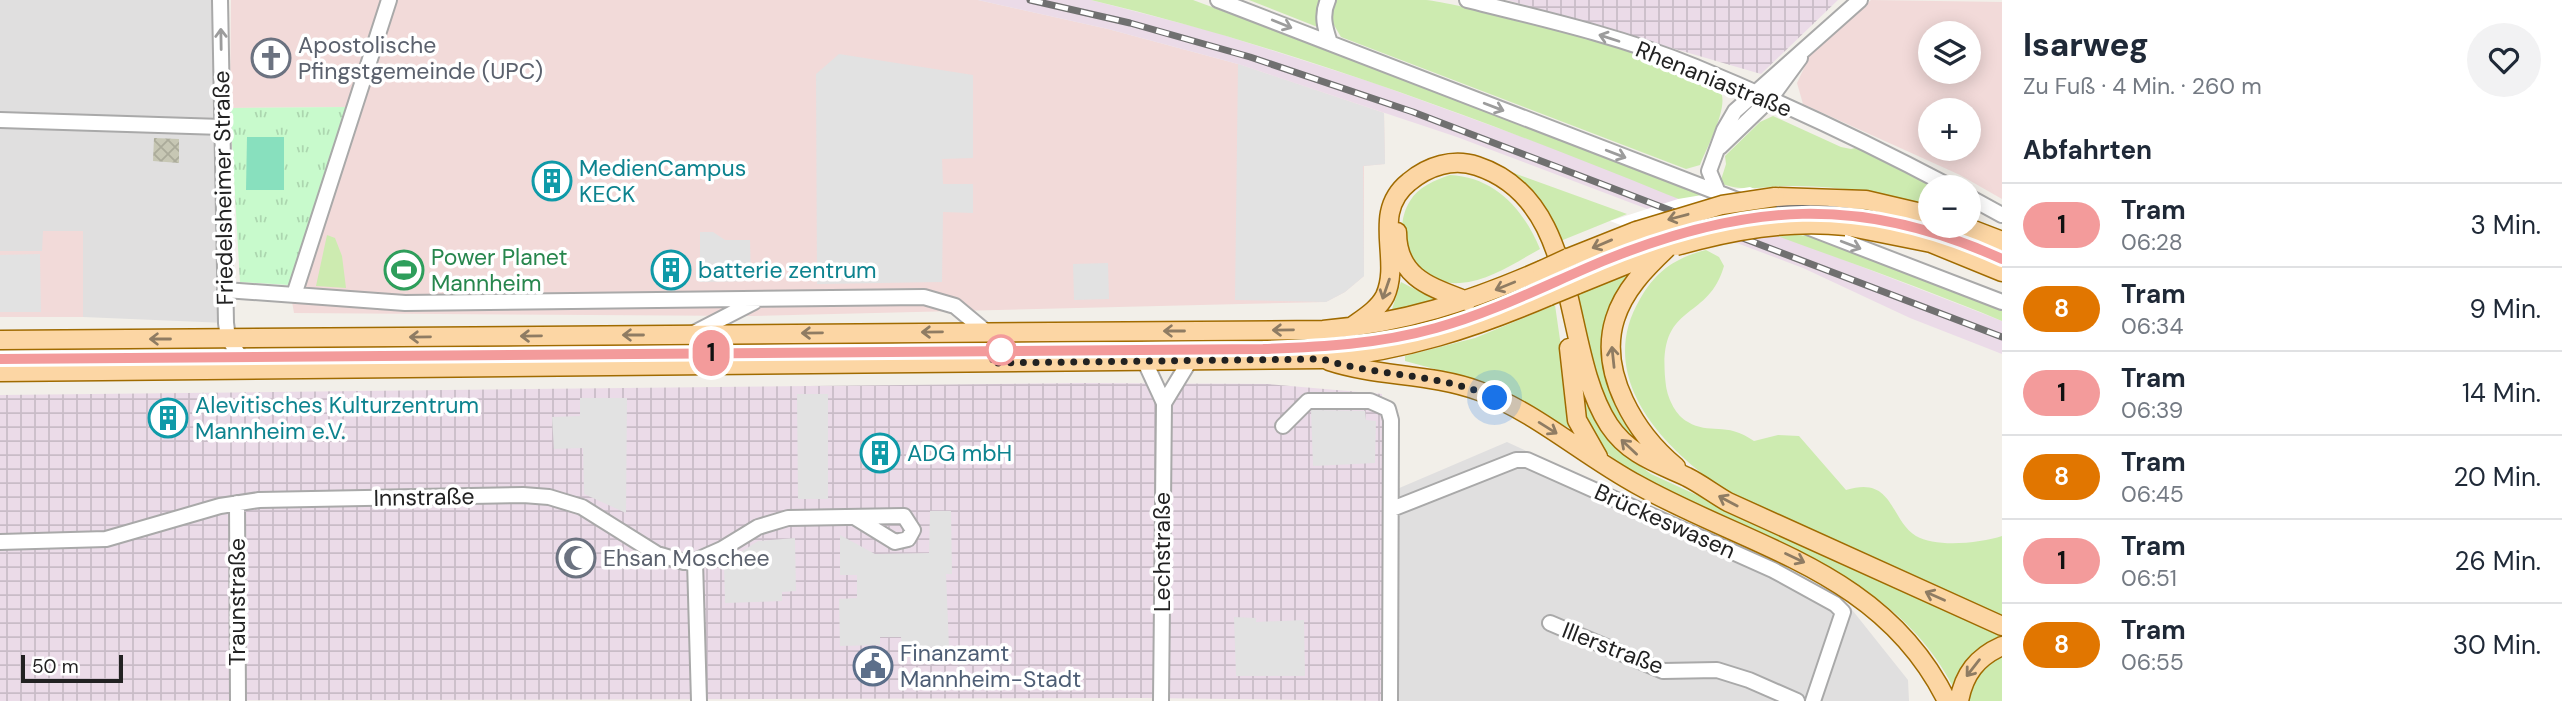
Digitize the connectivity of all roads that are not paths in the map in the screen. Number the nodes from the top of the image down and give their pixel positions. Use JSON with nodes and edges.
{"nodes":[{"id":1,"x":220,"y":0,"type":"edge"},
{"id":2,"x":388,"y":0,"type":"edge"},
{"id":3,"x":1218,"y":0,"type":"edge"},
{"id":4,"x":1328,"y":0,"type":"edge"},
{"id":5,"x":1467,"y":0,"type":"edge"},
{"id":6,"x":1860,"y":0,"type":"edge"},
{"id":7,"x":1330,"y":43,"type":"junction"},
{"id":8,"x":1807,"y":48,"type":"junction"},
{"id":9,"x":1754,"y":93,"type":"junction"},
{"id":10,"x":1770,"y":99,"type":"junction"},
{"id":11,"x":0,"y":120,"type":"edge"},
{"id":12,"x":222,"y":127,"type":"junction"},
{"id":13,"x":1719,"y":148,"type":"junction"},
{"id":14,"x":1709,"y":171,"type":"junction"},
{"id":15,"x":1926,"y":175,"type":"edge"},
{"id":16,"x":1683,"y":180,"type":"junction"},
{"id":17,"x":1719,"y":195,"type":"junction"},
{"id":18,"x":1981,"y":204,"type":"edge"},
{"id":19,"x":1918,"y":212,"type":"edge"},
{"id":20,"x":2002,"y":215,"type":"edge"},
{"id":21,"x":1981,"y":233,"type":"edge"},
{"id":22,"x":2002,"y":242,"type":"edge"},
{"id":23,"x":1671,"y":248,"type":"junction"},
{"id":24,"x":2002,"y":272,"type":"edge"},
{"id":25,"x":225,"y":290,"type":"junction"},
{"id":26,"x":294,"y":295,"type":"junction"},
{"id":27,"x":758,"y":299,"type":"junction"},
{"id":28,"x":1467,"y":301,"type":"junction"},
{"id":29,"x":2002,"y":302,"type":"edge"},
{"id":30,"x":1350,"y":328,"type":"junction"},
{"id":31,"x":985,"y":331,"type":"junction"},
{"id":32,"x":692,"y":334,"type":"junction"},
{"id":33,"x":228,"y":338,"type":"junction"},
{"id":34,"x":0,"y":340,"type":"edge"},
{"id":35,"x":1322,"y":359,"type":"junction"},
{"id":36,"x":1146,"y":362,"type":"junction"},
{"id":37,"x":1189,"y":362,"type":"junction"},
{"id":38,"x":248,"y":369,"type":"junction"},
{"id":39,"x":0,"y":372,"type":"edge"},
{"id":40,"x":1164,"y":403,"type":"junction"},
{"id":41,"x":1283,"y":426,"type":"dead end"},
{"id":42,"x":1602,"y":463,"type":"junction"},
{"id":43,"x":1689,"y":478,"type":"junction"},
{"id":44,"x":237,"y":503,"type":"junction"},
{"id":45,"x":1392,"y":509,"type":"junction"},
{"id":46,"x":856,"y":518,"type":"dead end"},
{"id":47,"x":0,"y":542,"type":"edge"},
{"id":48,"x":695,"y":561,"type":"junction"},
{"id":49,"x":1550,"y":623,"type":"dead end"},
{"id":50,"x":2002,"y":626,"type":"edge"},
{"id":51,"x":2002,"y":646,"type":"edge"},
{"id":52,"x":238,"y":701,"type":"edge"},
{"id":53,"x":699,"y":701,"type":"edge"},
{"id":54,"x":1161,"y":701,"type":"edge"},
{"id":55,"x":1390,"y":701,"type":"edge"},
{"id":56,"x":1797,"y":701,"type":"edge"},
{"id":57,"x":1813,"y":701,"type":"edge"},
{"id":58,"x":1947,"y":701,"type":"edge"},
{"id":59,"x":1959,"y":701,"type":"edge"}],
"edges":[{"from":12,"to":1,"type":"street","name":"Friedelsheimer Straße","one_way":true},
{"from":2,"to":26,"type":"street"},
{"from":3,"to":7,"type":"street","one_way":true},
{"from":4,"to":7,"type":"street"},
{"from":9,"to":5,"type":"street","name":"Rhenaniastraße","one_way":true},
{"from":6,"to":8,"type":"street"},
{"from":7,"to":16,"type":"street","one_way":true},
{"from":8,"to":9,"type":"street"},
{"from":8,"to":10,"type":"street"},
{"from":9,"to":10,"type":"street","name":"Rhenaniastraße"},
{"from":9,"to":13,"type":"street"},
{"from":10,"to":13,"type":"street"},
{"from":10,"to":15,"type":"street","name":"Rhenaniastraße"},
{"from":11,"to":12,"type":"street"},
{"from":12,"to":25,"type":"street","name":"Friedelsheimer Straße"},
{"from":13,"to":14,"type":"street"},
{"from":14,"to":16,"type":"street"},
{"from":14,"to":17,"type":"street"},
{"from":16,"to":17,"type":"street"},
{"from":17,"to":29,"type":"street","one_way":true},
{"from":18,"to":20,"type":"street"},
{"from":19,"to":28,"type":"main road","one_way":true,"bridge":true},
{"from":21,"to":22,"type":"main road"},
{"from":23,"to":24,"type":"main road","bridge":true},
{"from":23,"to":35,"type":"main road","bridge":true},
{"from":43,"to":23,"type":"main road","one_way":true},
{"from":25,"to":26,"type":"street"},
{"from":25,"to":33,"type":"street","name":"Friedelsheimer Straße"},
{"from":26,"to":27,"type":"street"},
{"from":27,"to":31,"type":"street"},
{"from":27,"to":32,"type":"street"},
{"from":28,"to":30,"type":"main road"},
{"from":28,"to":42,"type":"main road"},
{"from":30,"to":31,"type":"main road","one_way":true},
{"from":43,"to":30,"type":"main road","one_way":true},
{"from":31,"to":32,"type":"main road","one_way":true},
{"from":32,"to":33,"type":"main road","one_way":true},
{"from":33,"to":34,"type":"main road","one_way":true},
{"from":33,"to":38,"type":"street","name":"Friedelsheimer Straße"},
{"from":35,"to":37,"type":"main road"},
{"from":35,"to":42,"type":"main road","one_way":true},
{"from":36,"to":37,"type":"main road"},
{"from":36,"to":38,"type":"main road"},
{"from":36,"to":40,"type":"street","name":"Lechstraße"},
{"from":37,"to":40,"type":"street"},
{"from":38,"to":39,"type":"main road"},
{"from":40,"to":54,"type":"street","name":"Lechstraße"},
{"from":41,"to":45,"type":"street"},
{"from":42,"to":58,"type":"main road","one_way":true},
{"from":50,"to":43,"type":"main road","one_way":true},
{"from":44,"to":47,"type":"street","name":"Innstraße"},
{"from":44,"to":48,"type":"street","name":"Innstraße"},
{"from":44,"to":52,"type":"street","name":"Traunstraße"},
{"from":45,"to":55,"type":"street"},
{"from":45,"to":57,"type":"street","name":"Brückeswasen"},
{"from":46,"to":48,"type":"street"},
{"from":48,"to":53,"type":"street"},
{"from":49,"to":56,"type":"street","name":"Illerstraße"},
{"from":51,"to":59,"type":"main road","one_way":true}]}
